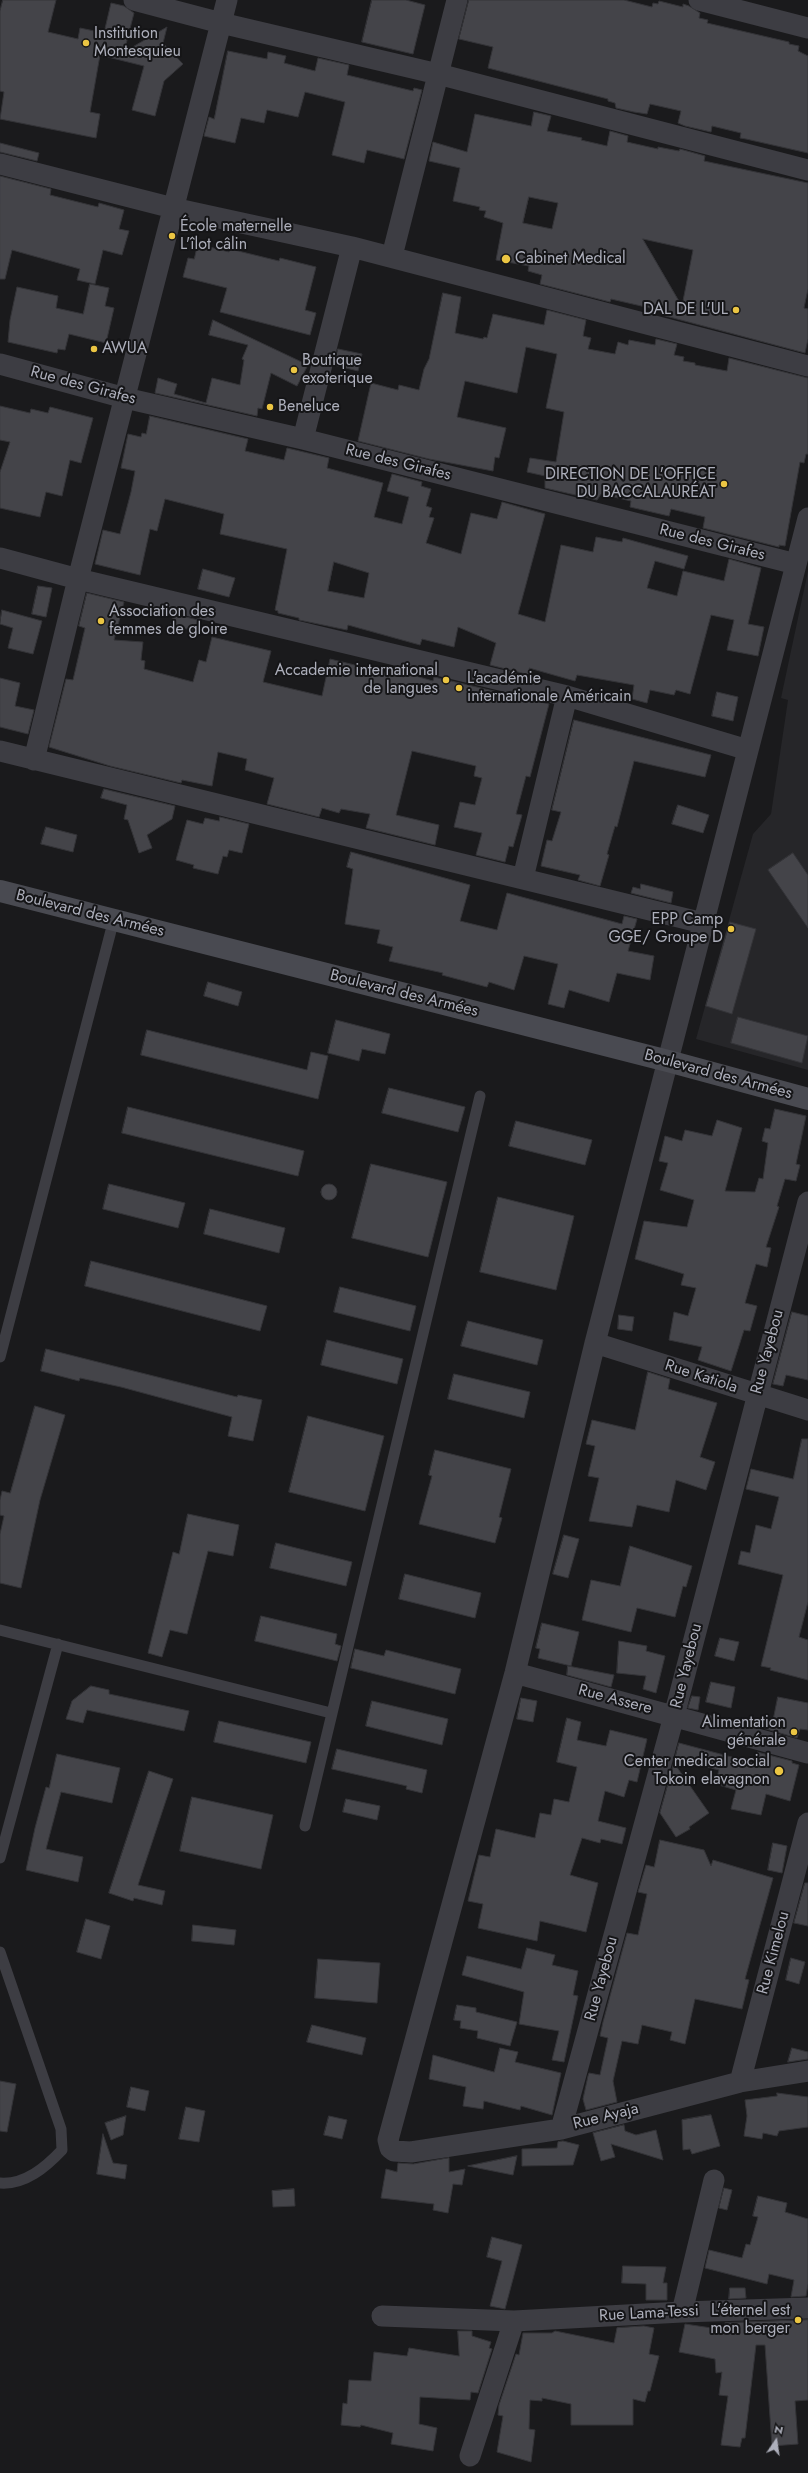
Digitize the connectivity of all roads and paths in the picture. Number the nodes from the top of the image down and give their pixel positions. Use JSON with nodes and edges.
{"nodes":[{"id":1,"x":134,"y":0,"type":"edge"},
{"id":2,"x":227,"y":0,"type":"edge"},
{"id":3,"x":457,"y":0,"type":"edge"},
{"id":4,"x":699,"y":0,"type":"edge"},
{"id":5,"x":221,"y":23,"type":"junction"},
{"id":6,"x":808,"y":28,"type":"edge"},
{"id":7,"x":438,"y":74,"type":"junction"},
{"id":8,"x":0,"y":164,"type":"edge"},
{"id":9,"x":808,"y":170,"type":"edge"},
{"id":10,"x":173,"y":208,"type":"junction"},
{"id":11,"x":352,"y":246,"type":"junction"},
{"id":12,"x":392,"y":256,"type":"junction"},
{"id":13,"x":0,"y":364,"type":"edge"},
{"id":14,"x":808,"y":366,"type":"edge"},
{"id":15,"x":125,"y":398,"type":"junction"},
{"id":16,"x":303,"y":439,"type":"junction"},
{"id":17,"x":808,"y":518,"type":"edge"},
{"id":18,"x":0,"y":558,"type":"edge"},
{"id":19,"x":796,"y":564,"type":"junction"},
{"id":20,"x":78,"y":579,"type":"junction"},
{"id":21,"x":567,"y":696,"type":"junction"},
{"id":22,"x":748,"y":750,"type":"junction"},
{"id":23,"x":0,"y":751,"type":"edge"},
{"id":24,"x":34,"y":760,"type":"junction"},
{"id":25,"x":523,"y":878,"type":"junction"},
{"id":26,"x":0,"y":891,"type":"edge"},
{"id":27,"x":114,"y":919,"type":"junction"},
{"id":28,"x":703,"y":923,"type":"junction"},
{"id":29,"x":668,"y":1061,"type":"junction"},
{"id":30,"x":480,"y":1096,"type":"dead end"},
{"id":31,"x":808,"y":1099,"type":"edge"},
{"id":32,"x":808,"y":1202,"type":"edge"},
{"id":33,"x":595,"y":1343,"type":"junction"},
{"id":34,"x":0,"y":1357,"type":"edge"},
{"id":35,"x":757,"y":1396,"type":"junction"},
{"id":36,"x":808,"y":1410,"type":"edge"},
{"id":37,"x":0,"y":1630,"type":"edge"},
{"id":38,"x":58,"y":1644,"type":"junction"},
{"id":39,"x":515,"y":1672,"type":"junction"},
{"id":40,"x":331,"y":1713,"type":"junction"},
{"id":41,"x":674,"y":1716,"type":"junction"},
{"id":42,"x":808,"y":1754,"type":"edge"},
{"id":43,"x":808,"y":1823,"type":"edge"},
{"id":44,"x":305,"y":1826,"type":"dead end"},
{"id":45,"x":0,"y":1858,"type":"edge"},
{"id":46,"x":0,"y":1952,"type":"edge"},
{"id":47,"x":808,"y":2071,"type":"edge"},
{"id":48,"x":740,"y":2082,"type":"junction"},
{"id":49,"x":561,"y":2129,"type":"junction"},
{"id":50,"x":714,"y":2180,"type":"dead end"},
{"id":51,"x":0,"y":2184,"type":"edge"},
{"id":52,"x":808,"y":2308,"type":"edge"},
{"id":53,"x":682,"y":2312,"type":"junction"},
{"id":54,"x":382,"y":2316,"type":"dead end"},
{"id":55,"x":514,"y":2321,"type":"junction"},
{"id":56,"x":470,"y":2456,"type":"dead end"}],
"edges":[{"from":1,"to":5,"type":"street"},
{"from":2,"to":5,"type":"street"},
{"from":3,"to":7,"type":"street"},
{"from":4,"to":6,"type":"street"},
{"from":5,"to":7,"type":"street"},
{"from":5,"to":10,"type":"street"},
{"from":7,"to":9,"type":"street"},
{"from":7,"to":12,"type":"street"},
{"from":8,"to":10,"type":"street"},
{"from":10,"to":11,"type":"street"},
{"from":10,"to":15,"type":"street"},
{"from":11,"to":12,"type":"street"},
{"from":11,"to":16,"type":"street"},
{"from":12,"to":14,"type":"street"},
{"from":13,"to":15,"type":"street","name":"Rue des Girafes"},
{"from":15,"to":16,"type":"street","name":"Rue des Girafes"},
{"from":15,"to":20,"type":"street"},
{"from":16,"to":19,"type":"street","name":"Rue des Girafes"},
{"from":17,"to":19,"type":"street"},
{"from":18,"to":20,"type":"street"},
{"from":19,"to":22,"type":"street"},
{"from":20,"to":21,"type":"street"},
{"from":20,"to":24,"type":"street"},
{"from":21,"to":22,"type":"street"},
{"from":21,"to":25,"type":"street"},
{"from":22,"to":28,"type":"street"},
{"from":23,"to":24,"type":"street"},
{"from":24,"to":25,"type":"street"},
{"from":25,"to":28,"type":"street"},
{"from":26,"to":27,"type":"street","name":"Boulevard des Armées"},
{"from":27,"to":29,"type":"street","name":"Boulevard des Armées"},
{"from":27,"to":34,"type":"lane"},
{"from":28,"to":29,"type":"street"},
{"from":29,"to":31,"type":"street","name":"Boulevard des Armées"},
{"from":29,"to":33,"type":"street"},
{"from":30,"to":40,"type":"lane"},
{"from":32,"to":35,"type":"street","name":"Rue Yayebou"},
{"from":33,"to":35,"type":"street","name":"Rue Katiola"},
{"from":33,"to":39,"type":"street"},
{"from":35,"to":36,"type":"street","name":"Rue Katiola"},
{"from":35,"to":41,"type":"street","name":"Rue Yayebou"},
{"from":37,"to":38,"type":"lane"},
{"from":38,"to":40,"type":"lane"},
{"from":38,"to":45,"type":"lane"},
{"from":39,"to":41,"type":"street","name":"Rue Assere"},
{"from":39,"to":49,"type":"street","name":"Rue Ayaja"},
{"from":40,"to":44,"type":"lane"},
{"from":41,"to":42,"type":"street","name":"Rue Assere"},
{"from":41,"to":49,"type":"street","name":"Rue Yayebou"},
{"from":43,"to":48,"type":"street","name":"Rue Kimelou"},
{"from":46,"to":51,"type":"lane"},
{"from":47,"to":48,"type":"street","name":"Rue Ayaja"},
{"from":48,"to":49,"type":"street","name":"Rue Ayaja"},
{"from":50,"to":53,"type":"street"},
{"from":52,"to":53,"type":"street","name":"Rue Lama-Tessi"},
{"from":53,"to":55,"type":"street","name":"Rue Lama-Tessi"},
{"from":54,"to":55,"type":"street","name":"Rue Lama-Tessi"},
{"from":55,"to":56,"type":"street"}]}
